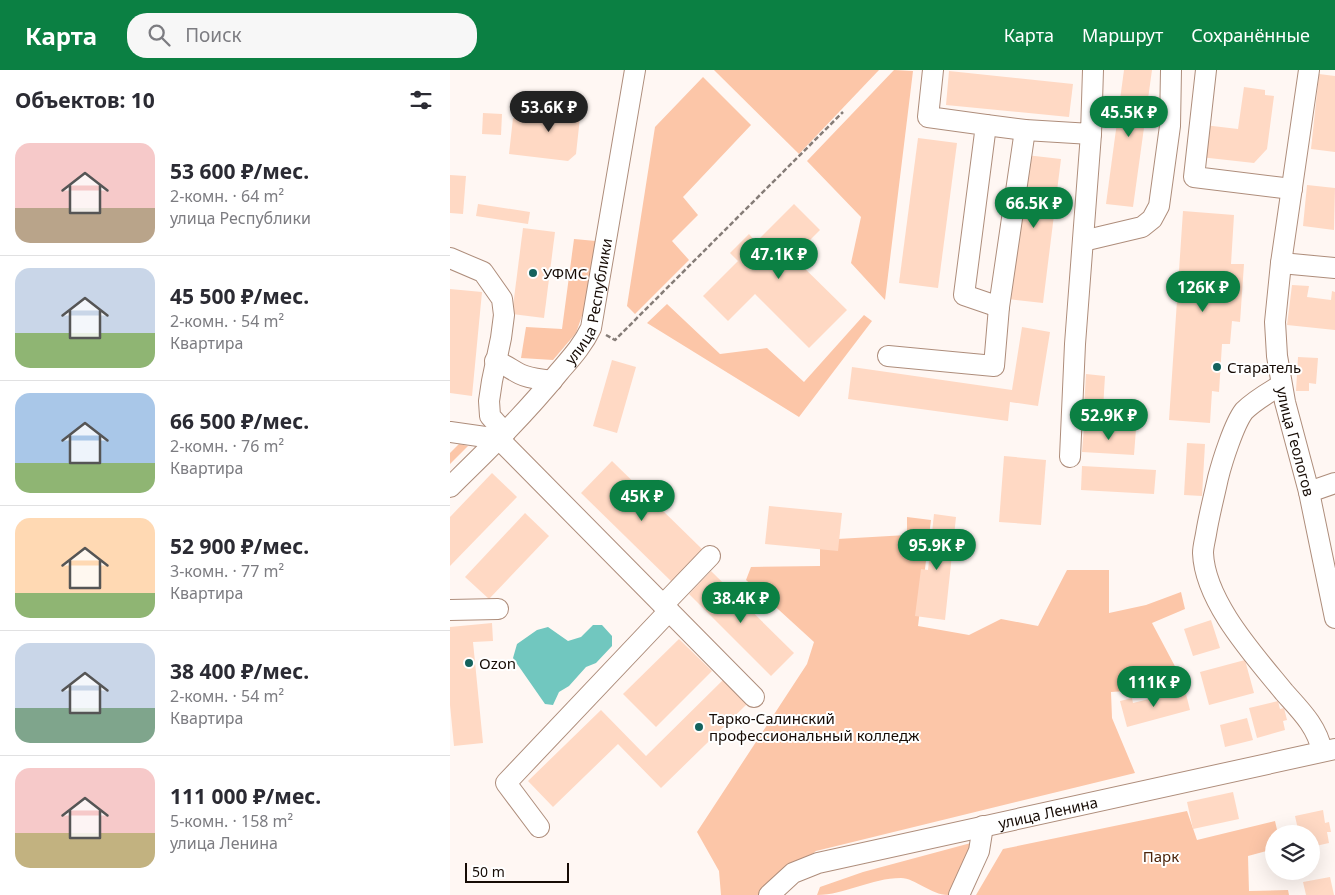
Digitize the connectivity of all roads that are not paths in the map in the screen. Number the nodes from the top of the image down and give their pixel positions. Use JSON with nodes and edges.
{"nodes":[{"id":1,"x":635,"y":70,"type":"edge"},
{"id":2,"x":933,"y":70,"type":"edge"},
{"id":3,"x":1093,"y":70,"type":"edge"},
{"id":4,"x":1171,"y":70,"type":"edge"},
{"id":5,"x":1206,"y":70,"type":"edge"},
{"id":6,"x":1309,"y":70,"type":"edge"},
{"id":7,"x":986,"y":125,"type":"junction"},
{"id":8,"x":1025,"y":130,"type":"junction"},
{"id":9,"x":1091,"y":134,"type":"junction"},
{"id":10,"x":1292,"y":190,"type":"junction"},
{"id":11,"x":1083,"y":241,"type":"junction"},
{"id":12,"x":450,"y":258,"type":"edge"},
{"id":13,"x":1281,"y":263,"type":"junction"},
{"id":14,"x":1335,"y":268,"type":"edge"},
{"id":15,"x":999,"y":307,"type":"junction"},
{"id":16,"x":888,"y":356,"type":"dead end"},
{"id":17,"x":496,"y":361,"type":"junction"},
{"id":18,"x":552,"y":381,"type":"junction"},
{"id":19,"x":1281,"y":385,"type":"junction"},
{"id":20,"x":450,"y":432,"type":"edge"},
{"id":21,"x":502,"y":436,"type":"junction"},
{"id":22,"x":1070,"y":458,"type":"dead end"},
{"id":23,"x":1335,"y":482,"type":"edge"},
{"id":24,"x":450,"y":487,"type":"edge"},
{"id":25,"x":1309,"y":492,"type":"junction"},
{"id":26,"x":710,"y":556,"type":"dead end"},
{"id":27,"x":666,"y":608,"type":"junction"},
{"id":28,"x":498,"y":609,"type":"dead end"},
{"id":29,"x":450,"y":610,"type":"edge"},
{"id":30,"x":1335,"y":618,"type":"edge"},
{"id":31,"x":754,"y":697,"type":"dead end"},
{"id":32,"x":1329,"y":750,"type":"edge"},
{"id":33,"x":983,"y":826,"type":"junction"},
{"id":34,"x":539,"y":827,"type":"dead end"},
{"id":35,"x":769,"y":895,"type":"edge"},
{"id":36,"x":959,"y":895,"type":"edge"}],
"edges":[{"from":1,"to":18,"type":"street","name":"улица Республики"},
{"from":2,"to":7,"type":"street"},
{"from":3,"to":9,"type":"street"},
{"from":4,"to":11,"type":"street"},
{"from":5,"to":10,"type":"street"},
{"from":6,"to":10,"type":"street","name":"улица Геологов"},
{"from":7,"to":8,"type":"street"},
{"from":7,"to":15,"type":"street"},
{"from":8,"to":9,"type":"street"},
{"from":8,"to":15,"type":"street"},
{"from":9,"to":11,"type":"street"},
{"from":10,"to":13,"type":"street","name":"улица Геологов"},
{"from":11,"to":22,"type":"street"},
{"from":12,"to":17,"type":"street"},
{"from":13,"to":14,"type":"street"},
{"from":13,"to":19,"type":"street","name":"улица Геологов"},
{"from":15,"to":16,"type":"street"},
{"from":17,"to":18,"type":"street"},
{"from":17,"to":21,"type":"street"},
{"from":18,"to":21,"type":"street","name":"улица Республики"},
{"from":19,"to":25,"type":"street","name":"улица Геологов"},
{"from":19,"to":32,"type":"street"},
{"from":20,"to":21,"type":"street"},
{"from":21,"to":24,"type":"street","name":"улица Республики"},
{"from":21,"to":27,"type":"street"},
{"from":23,"to":25,"type":"street"},
{"from":25,"to":30,"type":"street","name":"улица Геологов"},
{"from":26,"to":27,"type":"street"},
{"from":27,"to":31,"type":"street"},
{"from":27,"to":34,"type":"street"},
{"from":28,"to":29,"type":"street"},
{"from":32,"to":33,"type":"street","name":"улица Ленина"},
{"from":33,"to":35,"type":"street","name":"улица Ленина"},
{"from":33,"to":36,"type":"street"}]}
